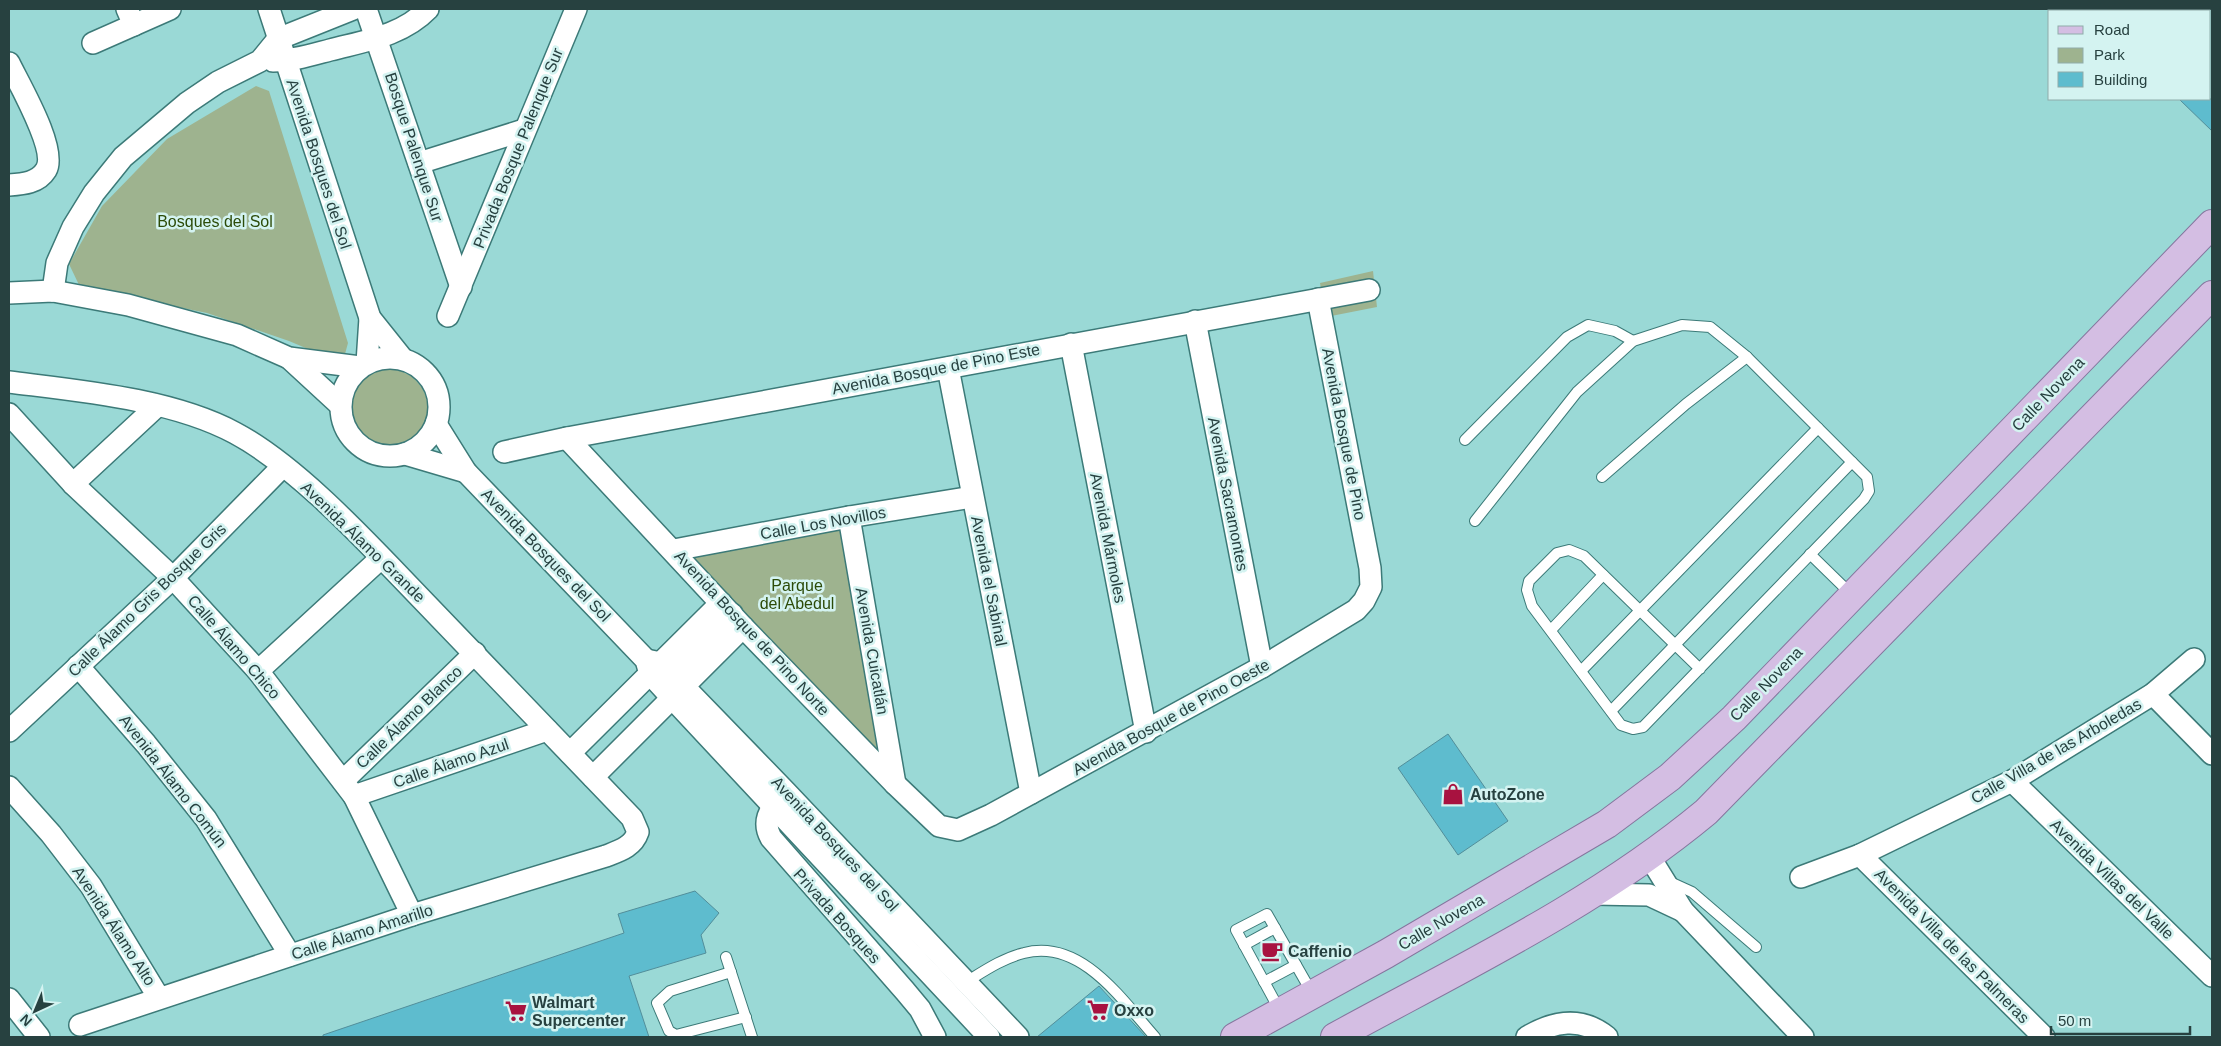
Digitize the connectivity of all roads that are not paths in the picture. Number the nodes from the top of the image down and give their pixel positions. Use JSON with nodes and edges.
{"nodes":[{"id":1,"x":170,"y":9,"type":"edge"},
{"id":2,"x":269,"y":9,"type":"edge"},
{"id":3,"x":353,"y":9,"type":"edge"},
{"id":4,"x":366,"y":9,"type":"edge"},
{"id":5,"x":428,"y":9,"type":"edge"},
{"id":6,"x":576,"y":9,"type":"edge"},
{"id":7,"x":130,"y":17,"type":"edge"},
{"id":8,"x":278,"y":39,"type":"junction"},
{"id":9,"x":378,"y":39,"type":"junction"},
{"id":10,"x":93,"y":43,"type":"dead end"},
{"id":11,"x":260,"y":61,"type":"junction"},
{"id":12,"x":285,"y":61,"type":"junction"},
{"id":13,"x":9,"y":63,"type":"edge"},
{"id":14,"x":524,"y":130,"type":"junction"},
{"id":15,"x":419,"y":163,"type":"junction"},
{"id":16,"x":9,"y":185,"type":"edge"},
{"id":17,"x":2212,"y":224,"type":"edge"},
{"id":18,"x":461,"y":287,"type":"junction"},
{"id":19,"x":1369,"y":290,"type":"dead end"},
{"id":20,"x":53,"y":291,"type":"junction"},
{"id":21,"x":9,"y":293,"type":"edge"},
{"id":22,"x":2212,"y":295,"type":"edge"},
{"id":23,"x":1318,"y":299,"type":"junction"},
{"id":24,"x":448,"y":316,"type":"dead end"},
{"id":25,"x":370,"y":318,"type":"junction"},
{"id":26,"x":1195,"y":321,"type":"junction"},
{"id":27,"x":1633,"y":341,"type":"junction"},
{"id":28,"x":1071,"y":344,"type":"junction"},
{"id":29,"x":1747,"y":357,"type":"junction"},
{"id":30,"x":289,"y":358,"type":"junction"},
{"id":31,"x":402,"y":358,"type":"junction"},
{"id":32,"x":363,"y":365,"type":"junction"},
{"id":33,"x":948,"y":368,"type":"junction"},
{"id":34,"x":9,"y":382,"type":"edge"},
{"id":35,"x":340,"y":405,"type":"junction"},
{"id":36,"x":157,"y":406,"type":"junction"},
{"id":37,"x":9,"y":414,"type":"edge"},
{"id":38,"x":436,"y":424,"type":"junction"},
{"id":39,"x":1818,"y":428,"type":"junction"},
{"id":40,"x":567,"y":438,"type":"junction"},
{"id":41,"x":1465,"y":440,"type":"dead end"},
{"id":42,"x":504,"y":452,"type":"dead end"},
{"id":43,"x":405,"y":454,"type":"junction"},
{"id":44,"x":1852,"y":462,"type":"junction"},
{"id":45,"x":283,"y":466,"type":"junction"},
{"id":46,"x":466,"y":472,"type":"junction"},
{"id":47,"x":1602,"y":477,"type":"dead end"},
{"id":48,"x":73,"y":484,"type":"junction"},
{"id":49,"x":972,"y":497,"type":"junction"},
{"id":50,"x":849,"y":517,"type":"junction"},
{"id":51,"x":1474,"y":521,"type":"dead end"},
{"id":52,"x":674,"y":550,"type":"junction"},
{"id":53,"x":1810,"y":554,"type":"junction"},
{"id":54,"x":381,"y":558,"type":"junction"},
{"id":55,"x":1370,"y":568,"type":"joint"},
{"id":56,"x":1604,"y":575,"type":"junction"},
{"id":57,"x":173,"y":578,"type":"junction"},
{"id":58,"x":1852,"y":596,"type":"junction"},
{"id":59,"x":1639,"y":610,"type":"junction"},
{"id":60,"x":732,"y":615,"type":"junction"},
{"id":61,"x":1550,"y":630,"type":"junction"},
{"id":62,"x":1674,"y":645,"type":"junction"},
{"id":63,"x":474,"y":653,"type":"junction"},
{"id":64,"x":2194,"y":660,"type":"dead end"},
{"id":65,"x":78,"y":666,"type":"junction"},
{"id":66,"x":1262,"y":667,"type":"junction"},
{"id":67,"x":1700,"y":669,"type":"junction"},
{"id":68,"x":1581,"y":671,"type":"junction"},
{"id":69,"x":258,"y":672,"type":"junction"},
{"id":70,"x":664,"y":676,"type":"junction"},
{"id":71,"x":2153,"y":694,"type":"junction"},
{"id":72,"x":1611,"y":712,"type":"junction"},
{"id":73,"x":547,"y":730,"type":"junction"},
{"id":74,"x":9,"y":731,"type":"edge"},
{"id":75,"x":1146,"y":732,"type":"junction"},
{"id":76,"x":570,"y":753,"type":"junction"},
{"id":77,"x":2212,"y":754,"type":"edge"},
{"id":78,"x":593,"y":777,"type":"junction"},
{"id":79,"x":2012,"y":781,"type":"junction"},
{"id":80,"x":896,"y":784,"type":"junction"},
{"id":81,"x":9,"y":787,"type":"edge"},
{"id":82,"x":348,"y":788,"type":"junction"},
{"id":83,"x":1031,"y":793,"type":"junction"},
{"id":84,"x":779,"y":799,"type":"junction"},
{"id":85,"x":939,"y":826,"type":"joint"},
{"id":86,"x":638,"y":832,"type":"joint"},
{"id":87,"x":1860,"y":855,"type":"junction"},
{"id":88,"x":1650,"y":856,"type":"junction"},
{"id":89,"x":1801,"y":877,"type":"dead end"},
{"id":90,"x":1664,"y":880,"type":"junction"},
{"id":91,"x":1594,"y":894,"type":"junction"},
{"id":92,"x":1683,"y":911,"type":"junction"},
{"id":93,"x":412,"y":915,"type":"junction"},
{"id":94,"x":1275,"y":928,"type":"junction"},
{"id":95,"x":1244,"y":945,"type":"junction"},
{"id":96,"x":1756,"y":947,"type":"dead end"},
{"id":97,"x":290,"y":955,"type":"junction"},
{"id":98,"x":726,"y":957,"type":"dead end"},
{"id":99,"x":1296,"y":965,"type":"junction"},
{"id":100,"x":731,"y":972,"type":"junction"},
{"id":101,"x":2212,"y":976,"type":"edge"},
{"id":102,"x":966,"y":982,"type":"junction"},
{"id":103,"x":1264,"y":982,"type":"junction"},
{"id":104,"x":1312,"y":994,"type":"junction"},
{"id":105,"x":159,"y":998,"type":"junction"},
{"id":106,"x":9,"y":999,"type":"edge"},
{"id":107,"x":1280,"y":1012,"type":"junction"},
{"id":108,"x":746,"y":1017,"type":"junction"},
{"id":109,"x":80,"y":1025,"type":"dead end"},
{"id":110,"x":39,"y":1037,"type":"edge"},
{"id":111,"x":752,"y":1037,"type":"edge"},
{"id":112,"x":936,"y":1037,"type":"edge"},
{"id":113,"x":989,"y":1037,"type":"edge"},
{"id":114,"x":1018,"y":1037,"type":"edge"},
{"id":115,"x":1155,"y":1037,"type":"edge"},
{"id":116,"x":1235,"y":1037,"type":"edge"},
{"id":117,"x":1335,"y":1037,"type":"edge"},
{"id":118,"x":1527,"y":1037,"type":"edge"},
{"id":119,"x":1607,"y":1037,"type":"edge"},
{"id":120,"x":1803,"y":1037,"type":"edge"},
{"id":121,"x":2044,"y":1037,"type":"edge"}],
"edges":[{"from":1,"to":7,"type":"street"},
{"from":2,"to":8,"type":"street","name":"Avenida Bosques del Sol"},
{"from":3,"to":8,"type":"street"},
{"from":4,"to":9,"type":"street","name":"Bosque Palenque Sur"},
{"from":5,"to":9,"type":"street"},
{"from":6,"to":14,"type":"street","name":"Privada Bosque Palenque Sur"},
{"from":7,"to":10,"type":"street"},
{"from":8,"to":11,"type":"street"},
{"from":8,"to":12,"type":"street","name":"Avenida Bosques del Sol"},
{"from":9,"to":12,"type":"street"},
{"from":9,"to":15,"type":"street","name":"Bosque Palenque Sur"},
{"from":11,"to":12,"type":"street"},
{"from":11,"to":20,"type":"street"},
{"from":12,"to":25,"type":"street","name":"Avenida Bosques del Sol"},
{"from":13,"to":16,"type":"street"},
{"from":14,"to":15,"type":"street"},
{"from":14,"to":18,"type":"street","name":"Privada Bosque Palenque Sur"},
{"from":15,"to":18,"type":"street","name":"Bosque Palenque Sur"},
{"from":17,"to":58,"type":"main road","name":"Calle Novena"},
{"from":18,"to":24,"type":"street","name":"Privada Bosque Palenque Sur"},
{"from":19,"to":23,"type":"street","name":"Avenida Bosque de Pino Este"},
{"from":20,"to":21,"type":"street"},
{"from":20,"to":30,"type":"street"},
{"from":22,"to":88,"type":"main road"},
{"from":23,"to":26,"type":"street","name":"Avenida Bosque de Pino Este"},
{"from":23,"to":55,"type":"street","name":"Avenida Bosque de Pino"},
{"from":25,"to":31,"type":"street","name":"Avenida Bosques del Sol"},
{"from":25,"to":32,"type":"street","name":"Avenida Bosques del Sol"},
{"from":26,"to":28,"type":"street","name":"Avenida Bosque de Pino Este"},
{"from":26,"to":66,"type":"street","name":"Avenida Sacramontes"},
{"from":27,"to":29,"type":"lane"},
{"from":27,"to":41,"type":"lane"},
{"from":27,"to":51,"type":"lane"},
{"from":28,"to":33,"type":"street","name":"Avenida Bosque de Pino Este"},
{"from":28,"to":75,"type":"street","name":"Avenida Mármoles"},
{"from":29,"to":39,"type":"lane"},
{"from":29,"to":47,"type":"lane"},
{"from":30,"to":32,"type":"street"},
{"from":30,"to":35,"type":"street"},
{"from":31,"to":32,"type":"street"},
{"from":31,"to":38,"type":"street"},
{"from":32,"to":35,"type":"street"},
{"from":33,"to":40,"type":"street","name":"Avenida Bosque de Pino Este"},
{"from":33,"to":49,"type":"street","name":"Avenida el Sabinal"},
{"from":34,"to":36,"type":"street","name":"Avenida Álamo Grande"},
{"from":35,"to":43,"type":"street"},
{"from":36,"to":45,"type":"street","name":"Avenida Álamo Grande"},
{"from":36,"to":48,"type":"street"},
{"from":37,"to":48,"type":"street","name":"Calle Álamo Chico"},
{"from":38,"to":43,"type":"street"},
{"from":38,"to":46,"type":"street","name":"Avenida Bosques del Sol"},
{"from":39,"to":44,"type":"lane"},
{"from":39,"to":59,"type":"lane"},
{"from":40,"to":42,"type":"street","name":"Avenida Bosque de Pino Este"},
{"from":40,"to":52,"type":"street","name":"Avenida Bosque de Pino Norte"},
{"from":43,"to":46,"type":"street","name":"Avenida Bosques del Sol"},
{"from":44,"to":53,"type":"lane"},
{"from":44,"to":62,"type":"lane"},
{"from":45,"to":54,"type":"street","name":"Avenida Álamo Grande"},
{"from":45,"to":57,"type":"street","name":"Calle Álamo Gris Bosque Gris"},
{"from":46,"to":70,"type":"street","name":"Avenida Bosques del Sol"},
{"from":48,"to":57,"type":"street","name":"Calle Álamo Chico"},
{"from":49,"to":50,"type":"street","name":"Calle Los Novillos"},
{"from":49,"to":83,"type":"street","name":"Avenida el Sabinal"},
{"from":50,"to":52,"type":"street","name":"Calle Los Novillos"},
{"from":50,"to":80,"type":"street","name":"Avenida Cuicatlán"},
{"from":52,"to":60,"type":"street","name":"Avenida Bosque de Pino Norte"},
{"from":53,"to":58,"type":"lane"},
{"from":53,"to":67,"type":"lane"},
{"from":54,"to":63,"type":"street","name":"Avenida Álamo Grande"},
{"from":54,"to":69,"type":"street"},
{"from":55,"to":66,"type":"street","name":"Avenida Bosque de Pino Oeste"},
{"from":56,"to":59,"type":"lane"},
{"from":56,"to":61,"type":"lane"},
{"from":56,"to":61,"type":"lane"},
{"from":57,"to":65,"type":"street","name":"Calle Álamo Gris Bosque Gris"},
{"from":57,"to":69,"type":"street","name":"Calle Álamo Chico"},
{"from":58,"to":104,"type":"main road","name":"Calle Novena"},
{"from":59,"to":62,"type":"lane"},
{"from":59,"to":68,"type":"lane"},
{"from":60,"to":70,"type":"street"},
{"from":60,"to":70,"type":"street"},
{"from":60,"to":80,"type":"street","name":"Avenida Bosque de Pino Norte"},
{"from":61,"to":68,"type":"lane"},
{"from":62,"to":67,"type":"lane"},
{"from":62,"to":72,"type":"lane"},
{"from":63,"to":73,"type":"street","name":"Avenida Álamo Grande"},
{"from":63,"to":82,"type":"street","name":"Calle Álamo Blanco"},
{"from":64,"to":71,"type":"street","name":"Calle Villa de las Arboledas"},
{"from":65,"to":74,"type":"street","name":"Calle Álamo Gris Bosque Gris"},
{"from":65,"to":97,"type":"street","name":"Avenida Álamo Común"},
{"from":66,"to":75,"type":"street","name":"Avenida Bosque de Pino Oeste"},
{"from":67,"to":72,"type":"lane"},
{"from":68,"to":72,"type":"lane"},
{"from":69,"to":82,"type":"street","name":"Calle Álamo Chico"},
{"from":70,"to":76,"type":"street"},
{"from":70,"to":78,"type":"street"},
{"from":70,"to":84,"type":"street","name":"Avenida Bosques del Sol"},
{"from":71,"to":77,"type":"street"},
{"from":71,"to":79,"type":"street","name":"Calle Villa de las Arboledas"},
{"from":73,"to":76,"type":"street","name":"Avenida Álamo Grande"},
{"from":73,"to":82,"type":"street","name":"Calle Álamo Azul"},
{"from":75,"to":83,"type":"street","name":"Avenida Bosque de Pino Oeste"},
{"from":76,"to":78,"type":"street","name":"Avenida Álamo Grande"},
{"from":78,"to":86,"type":"street","name":"Avenida Álamo Grande"},
{"from":79,"to":87,"type":"street","name":"Calle Villa de las Arboledas"},
{"from":79,"to":101,"type":"street","name":"Avenida Villas del Valle"},
{"from":80,"to":85,"type":"street","name":"Avenida Bosque de Pino Norte"},
{"from":81,"to":105,"type":"street","name":"Avenida Álamo Alto"},
{"from":82,"to":93,"type":"street","name":"Calle Álamo Chico"},
{"from":83,"to":85,"type":"street","name":"Avenida Bosque de Pino Oeste"},
{"from":84,"to":102,"type":"street","name":"Avenida Bosques del Sol"},
{"from":84,"to":112,"type":"street","name":"Privada Bosques"},
{"from":84,"to":113,"type":"street","name":"Avenida Bosques del Sol"},
{"from":86,"to":93,"type":"street","name":"Calle Álamo Amarillo"},
{"from":87,"to":89,"type":"street","name":"Calle Villa de las Arboledas"},
{"from":87,"to":121,"type":"street","name":"Avenida Villa de las Palmeras"},
{"from":88,"to":90,"type":"street"},
{"from":88,"to":91,"type":"main road"},
{"from":90,"to":92,"type":"street"},
{"from":90,"to":96,"type":"lane"},
{"from":91,"to":92,"type":"street"},
{"from":91,"to":117,"type":"main road"},
{"from":92,"to":120,"type":"street"},
{"from":93,"to":97,"type":"street","name":"Calle Álamo Amarillo"},
{"from":94,"to":95,"type":"lane"},
{"from":94,"to":95,"type":"lane"},
{"from":94,"to":99,"type":"lane"},
{"from":95,"to":103,"type":"lane"},
{"from":97,"to":105,"type":"street","name":"Calle Álamo Amarillo"},
{"from":98,"to":100,"type":"lane"},
{"from":99,"to":103,"type":"lane"},
{"from":99,"to":104,"type":"lane"},
{"from":100,"to":108,"type":"lane"},
{"from":100,"to":108,"type":"lane"},
{"from":102,"to":114,"type":"street","name":"Avenida Bosques del Sol"},
{"from":102,"to":115,"type":"lane"},
{"from":103,"to":107,"type":"lane"},
{"from":104,"to":107,"type":"main road","name":"Calle Novena"},
{"from":105,"to":109,"type":"street","name":"Calle Álamo Amarillo"},
{"from":106,"to":110,"type":"street"},
{"from":107,"to":116,"type":"main road","name":"Calle Novena"},
{"from":108,"to":111,"type":"lane"},
{"from":118,"to":119,"type":"street"}]}
